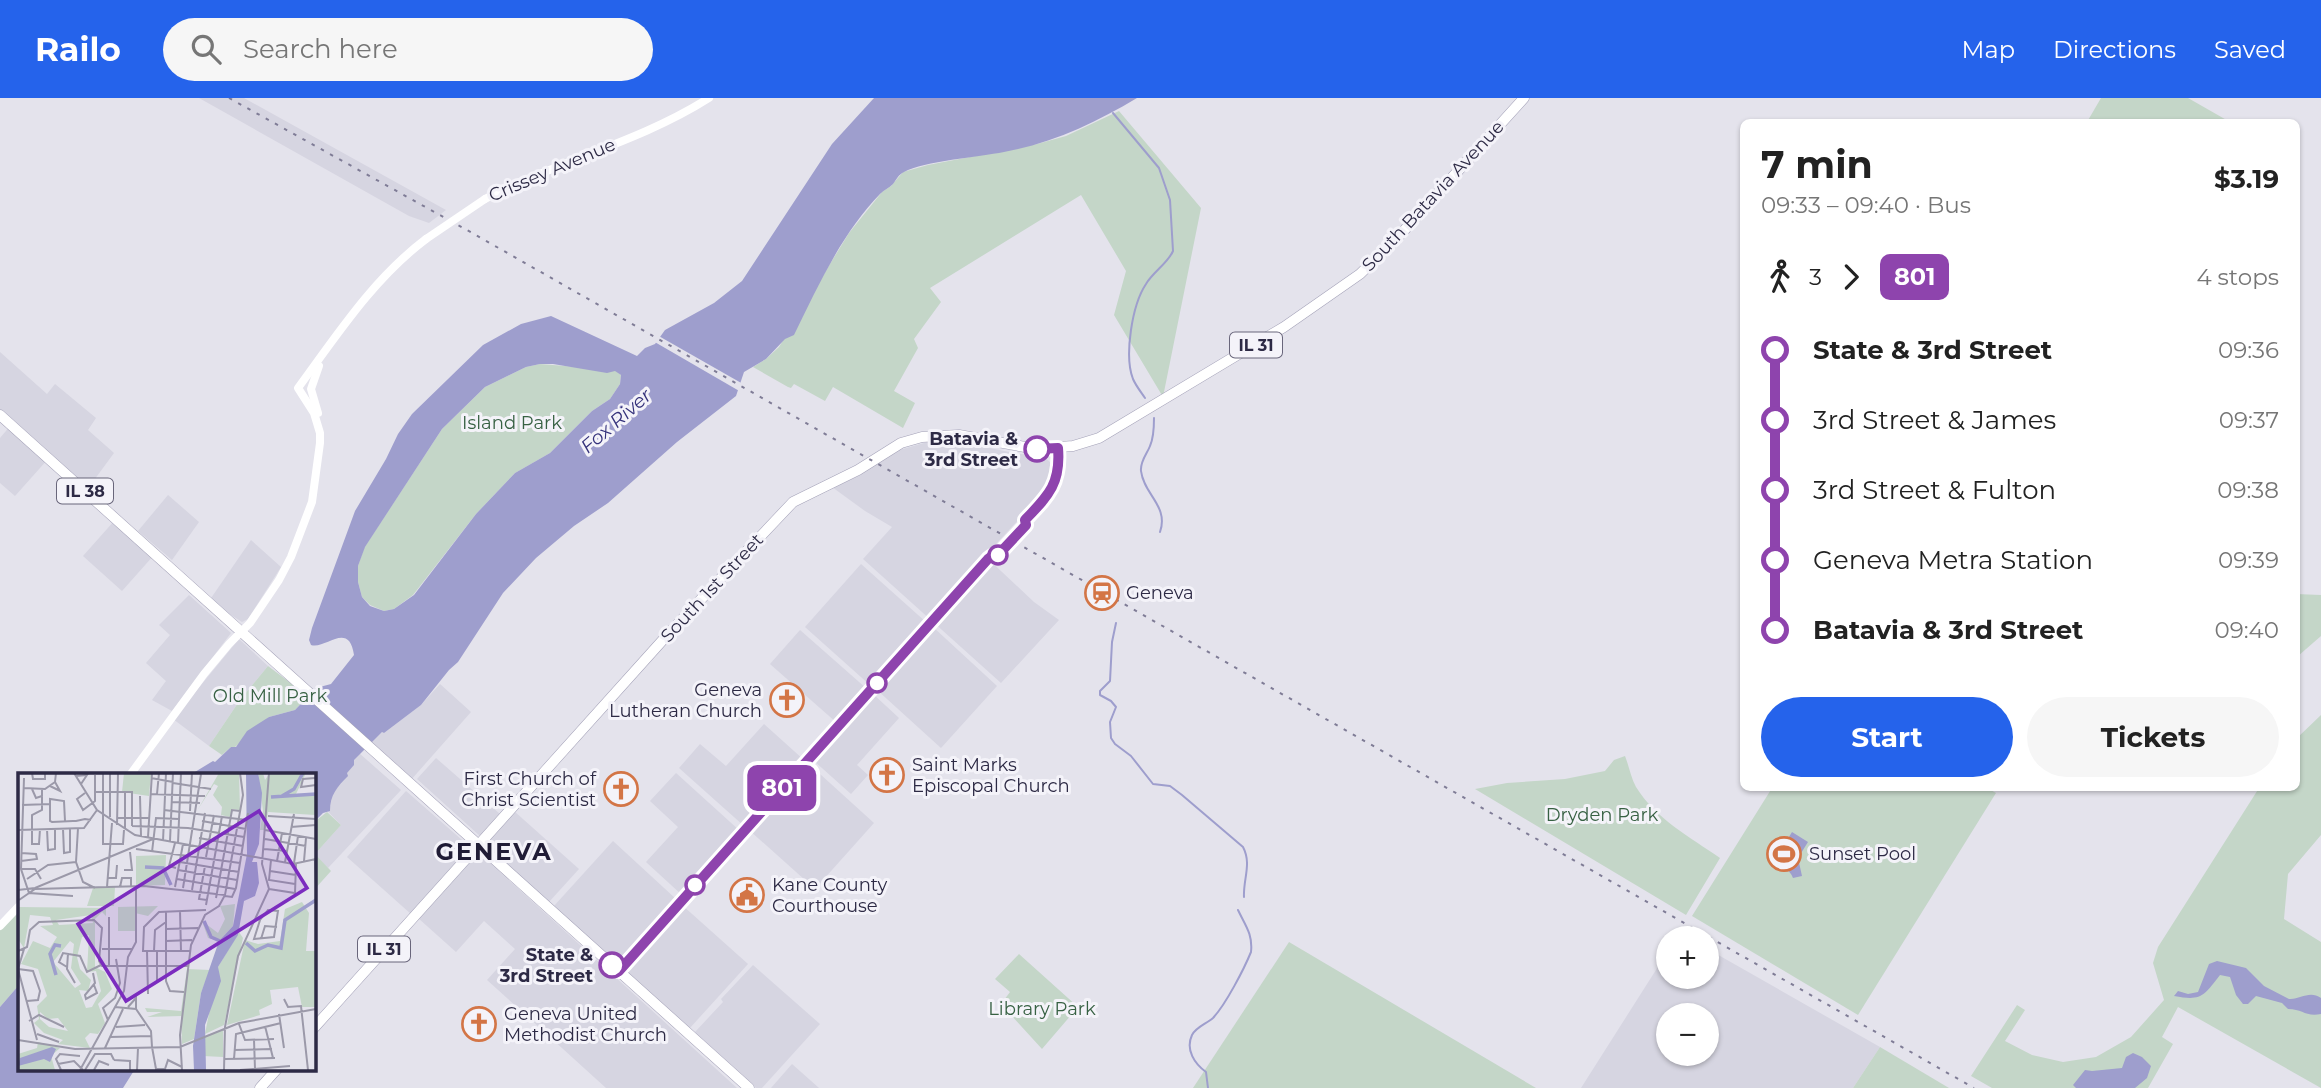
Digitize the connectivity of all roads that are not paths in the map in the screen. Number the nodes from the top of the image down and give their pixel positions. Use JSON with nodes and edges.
{"nodes":[{"id":1,"x":709,"y":98,"type":"edge"},
{"id":2,"x":1524,"y":98,"type":"edge"},
{"id":3,"x":334,"y":338,"type":"junction"},
{"id":4,"x":0,"y":415,"type":"edge"},
{"id":5,"x":320,"y":433,"type":"junction"},
{"id":6,"x":1004,"y":444,"type":"joint"},
{"id":7,"x":241,"y":631,"type":"junction"},
{"id":8,"x":131,"y":773,"type":"edge"},
{"id":9,"x":479,"y":845,"type":"junction"},
{"id":10,"x":18,"y":906,"type":"edge"},
{"id":11,"x":0,"y":926,"type":"edge"},
{"id":12,"x":315,"y":1027,"type":"edge"},
{"id":13,"x":276,"y":1070,"type":"edge"},
{"id":14,"x":260,"y":1088,"type":"edge"},
{"id":15,"x":749,"y":1088,"type":"edge"}],
"edges":[{"from":1,"to":3,"type":"main road","name":"Crissey Avenue","bridge":true},
{"from":2,"to":6,"type":"main road","name":"South Batavia Avenue","number":"IL 31"},
{"from":3,"to":5,"type":"main road"},
{"from":3,"to":5,"type":"main road","name":"Crissey Avenue"},
{"from":4,"to":7,"type":"main road","number":"IL 38"},
{"from":5,"to":7,"type":"main road"},
{"from":6,"to":9,"type":"main road","name":"South 1st Street","number":"IL 31"},
{"from":7,"to":8,"type":"main road"},
{"from":7,"to":9,"type":"main road","number":"IL 38"},
{"from":9,"to":12,"type":"main road","number":"IL 31"},
{"from":9,"to":15,"type":"main road","number":"IL 38"},
{"from":10,"to":11,"type":"main road"},
{"from":13,"to":14,"type":"main road"}]}
